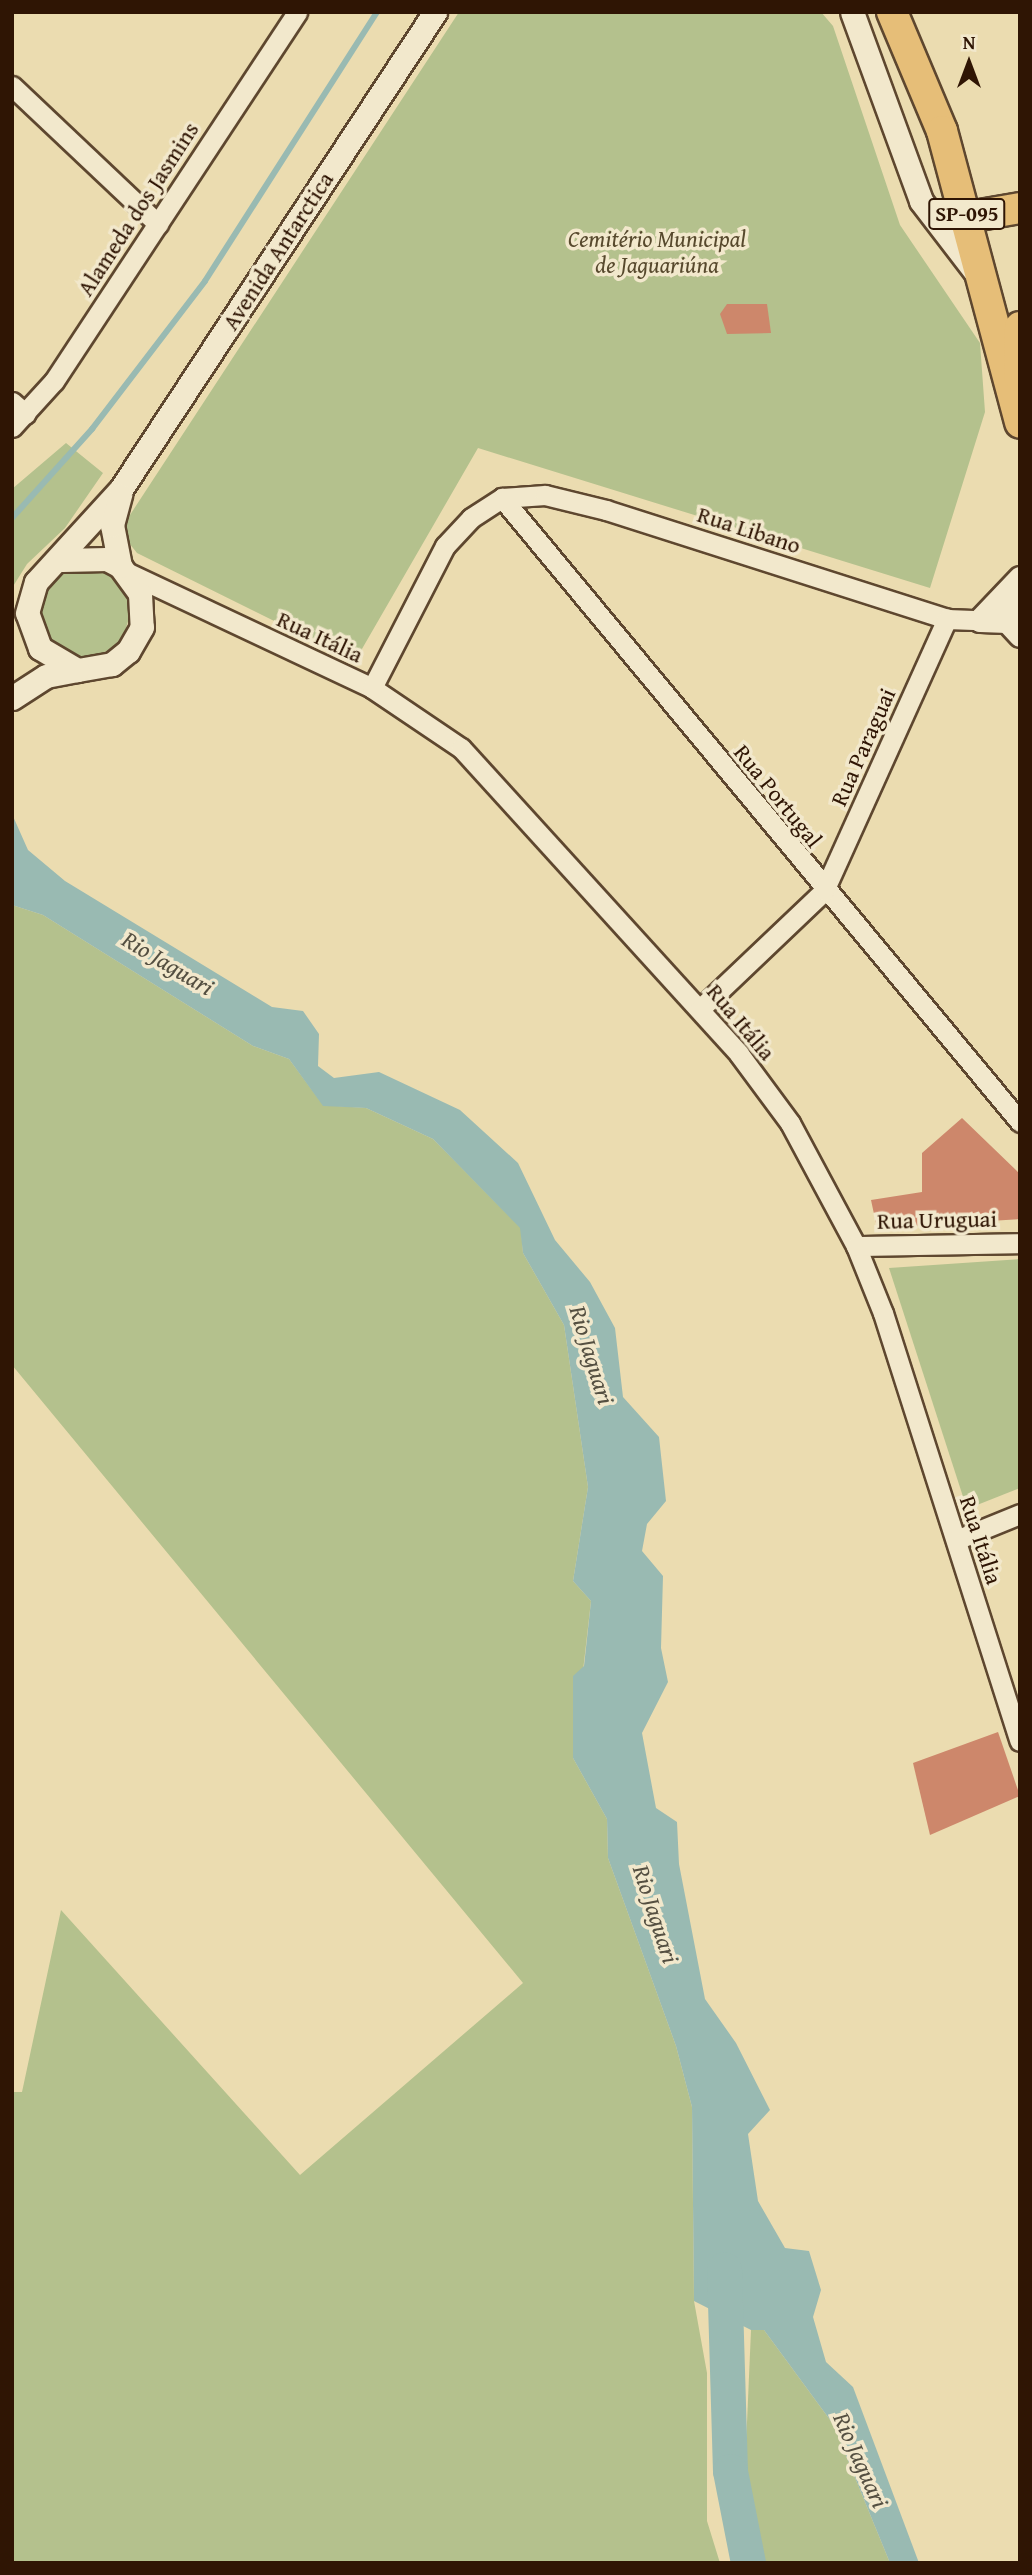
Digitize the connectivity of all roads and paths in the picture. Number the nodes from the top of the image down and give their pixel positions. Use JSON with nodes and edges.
{"nodes":[{"id":1,"x":297,"y":12,"type":"edge"},
{"id":2,"x":435,"y":12,"type":"edge"},
{"id":3,"x":852,"y":12,"type":"edge"},
{"id":4,"x":892,"y":12,"type":"edge"},
{"id":5,"x":12,"y":86,"type":"edge"},
{"id":6,"x":1020,"y":208,"type":"edge"},
{"id":7,"x":968,"y":217,"type":"junction"},
{"id":8,"x":158,"y":224,"type":"junction"},
{"id":9,"x":985,"y":283,"type":"junction"},
{"id":10,"x":1020,"y":327,"type":"edge"},
{"id":11,"x":1020,"y":385,"type":"edge"},
{"id":12,"x":17,"y":414,"type":"edge"},
{"id":13,"x":1020,"y":423,"type":"edge"},
{"id":14,"x":121,"y":489,"type":"junction"},
{"id":15,"x":502,"y":498,"type":"junction"},
{"id":16,"x":62,"y":560,"type":"junction"},
{"id":17,"x":123,"y":569,"type":"junction"},
{"id":18,"x":1020,"y":578,"type":"edge"},
{"id":19,"x":27,"y":613,"type":"junction"},
{"id":20,"x":947,"y":619,"type":"junction"},
{"id":21,"x":981,"y":620,"type":"junction"},
{"id":22,"x":1016,"y":620,"type":"edge"},
{"id":23,"x":12,"y":637,"type":"edge"},
{"id":24,"x":77,"y":670,"type":"junction"},
{"id":25,"x":372,"y":688,"type":"junction"},
{"id":26,"x":12,"y":698,"type":"edge"},
{"id":27,"x":824,"y":891,"type":"junction"},
{"id":28,"x":700,"y":1009,"type":"junction"},
{"id":29,"x":1020,"y":1122,"type":"edge"},
{"id":30,"x":1020,"y":1243,"type":"edge"},
{"id":31,"x":856,"y":1246,"type":"junction"},
{"id":32,"x":1020,"y":1514,"type":"edge"},
{"id":33,"x":956,"y":1540,"type":"junction"},
{"id":34,"x":1020,"y":1741,"type":"edge"}],
"edges":[{"from":1,"to":8,"type":"street","name":"Alameda dos Jasmins"},
{"from":2,"to":14,"type":"street","name":"Avenida Antarctica"},
{"from":3,"to":9,"type":"street"},
{"from":4,"to":7,"type":"main road","number":"SP-095"},
{"from":5,"to":8,"type":"street"},
{"from":6,"to":7,"type":"main road"},
{"from":7,"to":9,"type":"main road","number":"SP-095"},
{"from":8,"to":12,"type":"street","name":"Alameda dos Jasmins"},
{"from":9,"to":13,"type":"main road","number":"SP-095"},
{"from":10,"to":11,"type":"main road"},
{"from":14,"to":16,"type":"street","name":"Avenida Antarctica"},
{"from":14,"to":17,"type":"street","name":"Avenida Antarctica"},
{"from":15,"to":20,"type":"street","name":"Rua Libano"},
{"from":15,"to":25,"type":"street"},
{"from":15,"to":27,"type":"street","name":"Rua Portugal"},
{"from":16,"to":17,"type":"street"},
{"from":16,"to":19,"type":"street"},
{"from":17,"to":24,"type":"street"},
{"from":17,"to":25,"type":"street","name":"Rua Itália"},
{"from":18,"to":21,"type":"street"},
{"from":19,"to":23,"type":"street"},
{"from":19,"to":24,"type":"street"},
{"from":20,"to":21,"type":"street","name":"Rua Libano"},
{"from":20,"to":27,"type":"street","name":"Rua Paraguai"},
{"from":21,"to":22,"type":"street"},
{"from":24,"to":26,"type":"street"},
{"from":25,"to":28,"type":"street","name":"Rua Itália"},
{"from":27,"to":28,"type":"street","name":"Rua Paraguai"},
{"from":27,"to":29,"type":"street","name":"Rua Portugal"},
{"from":28,"to":31,"type":"street","name":"Rua Itália"},
{"from":30,"to":31,"type":"street","name":"Rua Uruguai"},
{"from":31,"to":33,"type":"street","name":"Rua Itália"},
{"from":32,"to":33,"type":"street"},
{"from":33,"to":34,"type":"street","name":"Rua Itália"}]}
